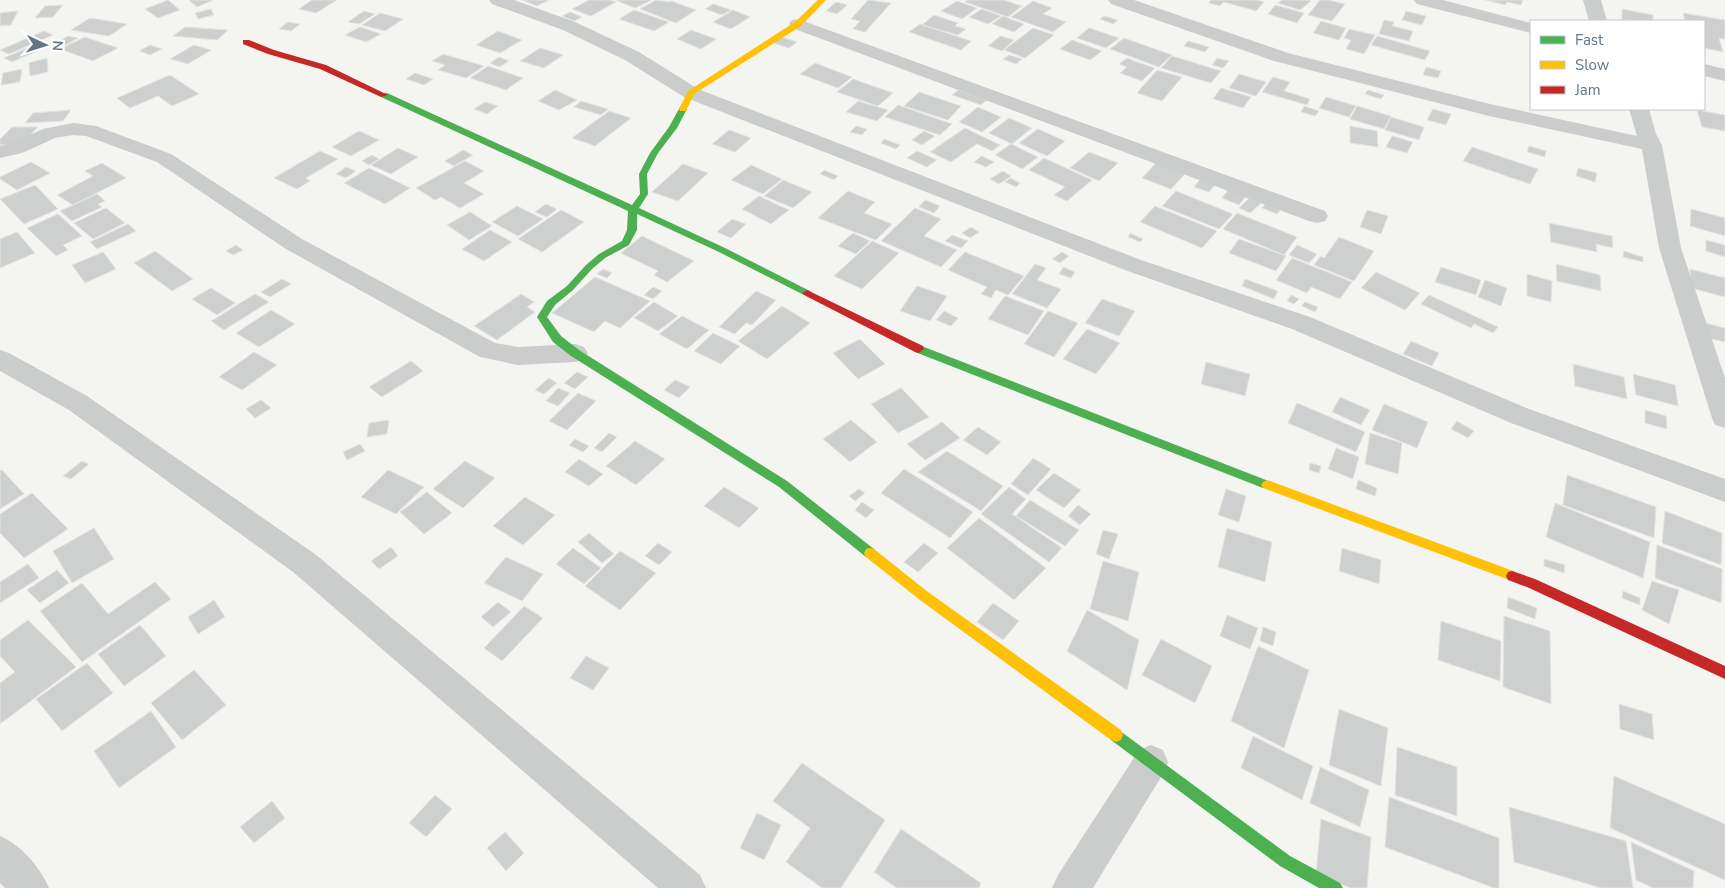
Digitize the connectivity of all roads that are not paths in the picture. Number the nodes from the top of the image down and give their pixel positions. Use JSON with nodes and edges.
{"nodes":[{"id":1,"x":498,"y":0,"type":"edge"},
{"id":2,"x":820,"y":0,"type":"edge"},
{"id":3,"x":1117,"y":0,"type":"edge"},
{"id":4,"x":1423,"y":0,"type":"edge"},
{"id":5,"x":1592,"y":0,"type":"edge"},
{"id":6,"x":1598,"y":20,"type":"edge"},
{"id":7,"x":798,"y":24,"type":"junction"},
{"id":8,"x":1530,"y":28,"type":"edge"},
{"id":9,"x":246,"y":42,"type":"dead end"},
{"id":10,"x":1705,"y":70,"type":"edge"},
{"id":11,"x":1725,"y":75,"type":"edge"},
{"id":12,"x":691,"y":93,"type":"junction"},
{"id":13,"x":1639,"y":110,"type":"edge"},
{"id":14,"x":1652,"y":145,"type":"junction"},
{"id":15,"x":0,"y":152,"type":"edge"},
{"id":16,"x":634,"y":209,"type":"junction"},
{"id":17,"x":1317,"y":216,"type":"dead end"},
{"id":18,"x":575,"y":353,"type":"junction"},
{"id":19,"x":0,"y":359,"type":"edge"},
{"id":20,"x":1718,"y":373,"type":"edge"},
{"id":21,"x":1725,"y":418,"type":"edge"},
{"id":22,"x":1725,"y":491,"type":"edge"},
{"id":23,"x":1725,"y":673,"type":"edge"},
{"id":24,"x":1150,"y":762,"type":"junction"},
{"id":25,"x":0,"y":855,"type":"edge"},
{"id":26,"x":30,"y":888,"type":"edge"},
{"id":27,"x":687,"y":888,"type":"edge"},
{"id":28,"x":1071,"y":888,"type":"edge"},
{"id":29,"x":1335,"y":888,"type":"edge"}],
"edges":[{"from":1,"to":12,"type":"street"},
{"from":2,"to":7,"type":"street"},
{"from":3,"to":14,"type":"street"},
{"from":4,"to":8,"type":"street"},
{"from":5,"to":6,"type":"street"},
{"from":7,"to":12,"type":"street"},
{"from":7,"to":17,"type":"street"},
{"from":9,"to":16,"type":"street"},
{"from":10,"to":11,"type":"street"},
{"from":12,"to":16,"type":"street"},
{"from":12,"to":22,"type":"street"},
{"from":13,"to":14,"type":"street"},
{"from":14,"to":20,"type":"street"},
{"from":15,"to":18,"type":"street"},
{"from":16,"to":18,"type":"street"},
{"from":16,"to":23,"type":"street"},
{"from":18,"to":24,"type":"street"},
{"from":19,"to":27,"type":"street"},
{"from":20,"to":21,"type":"street"},
{"from":24,"to":28,"type":"street"},
{"from":24,"to":29,"type":"street"},
{"from":25,"to":26,"type":"street"}]}
